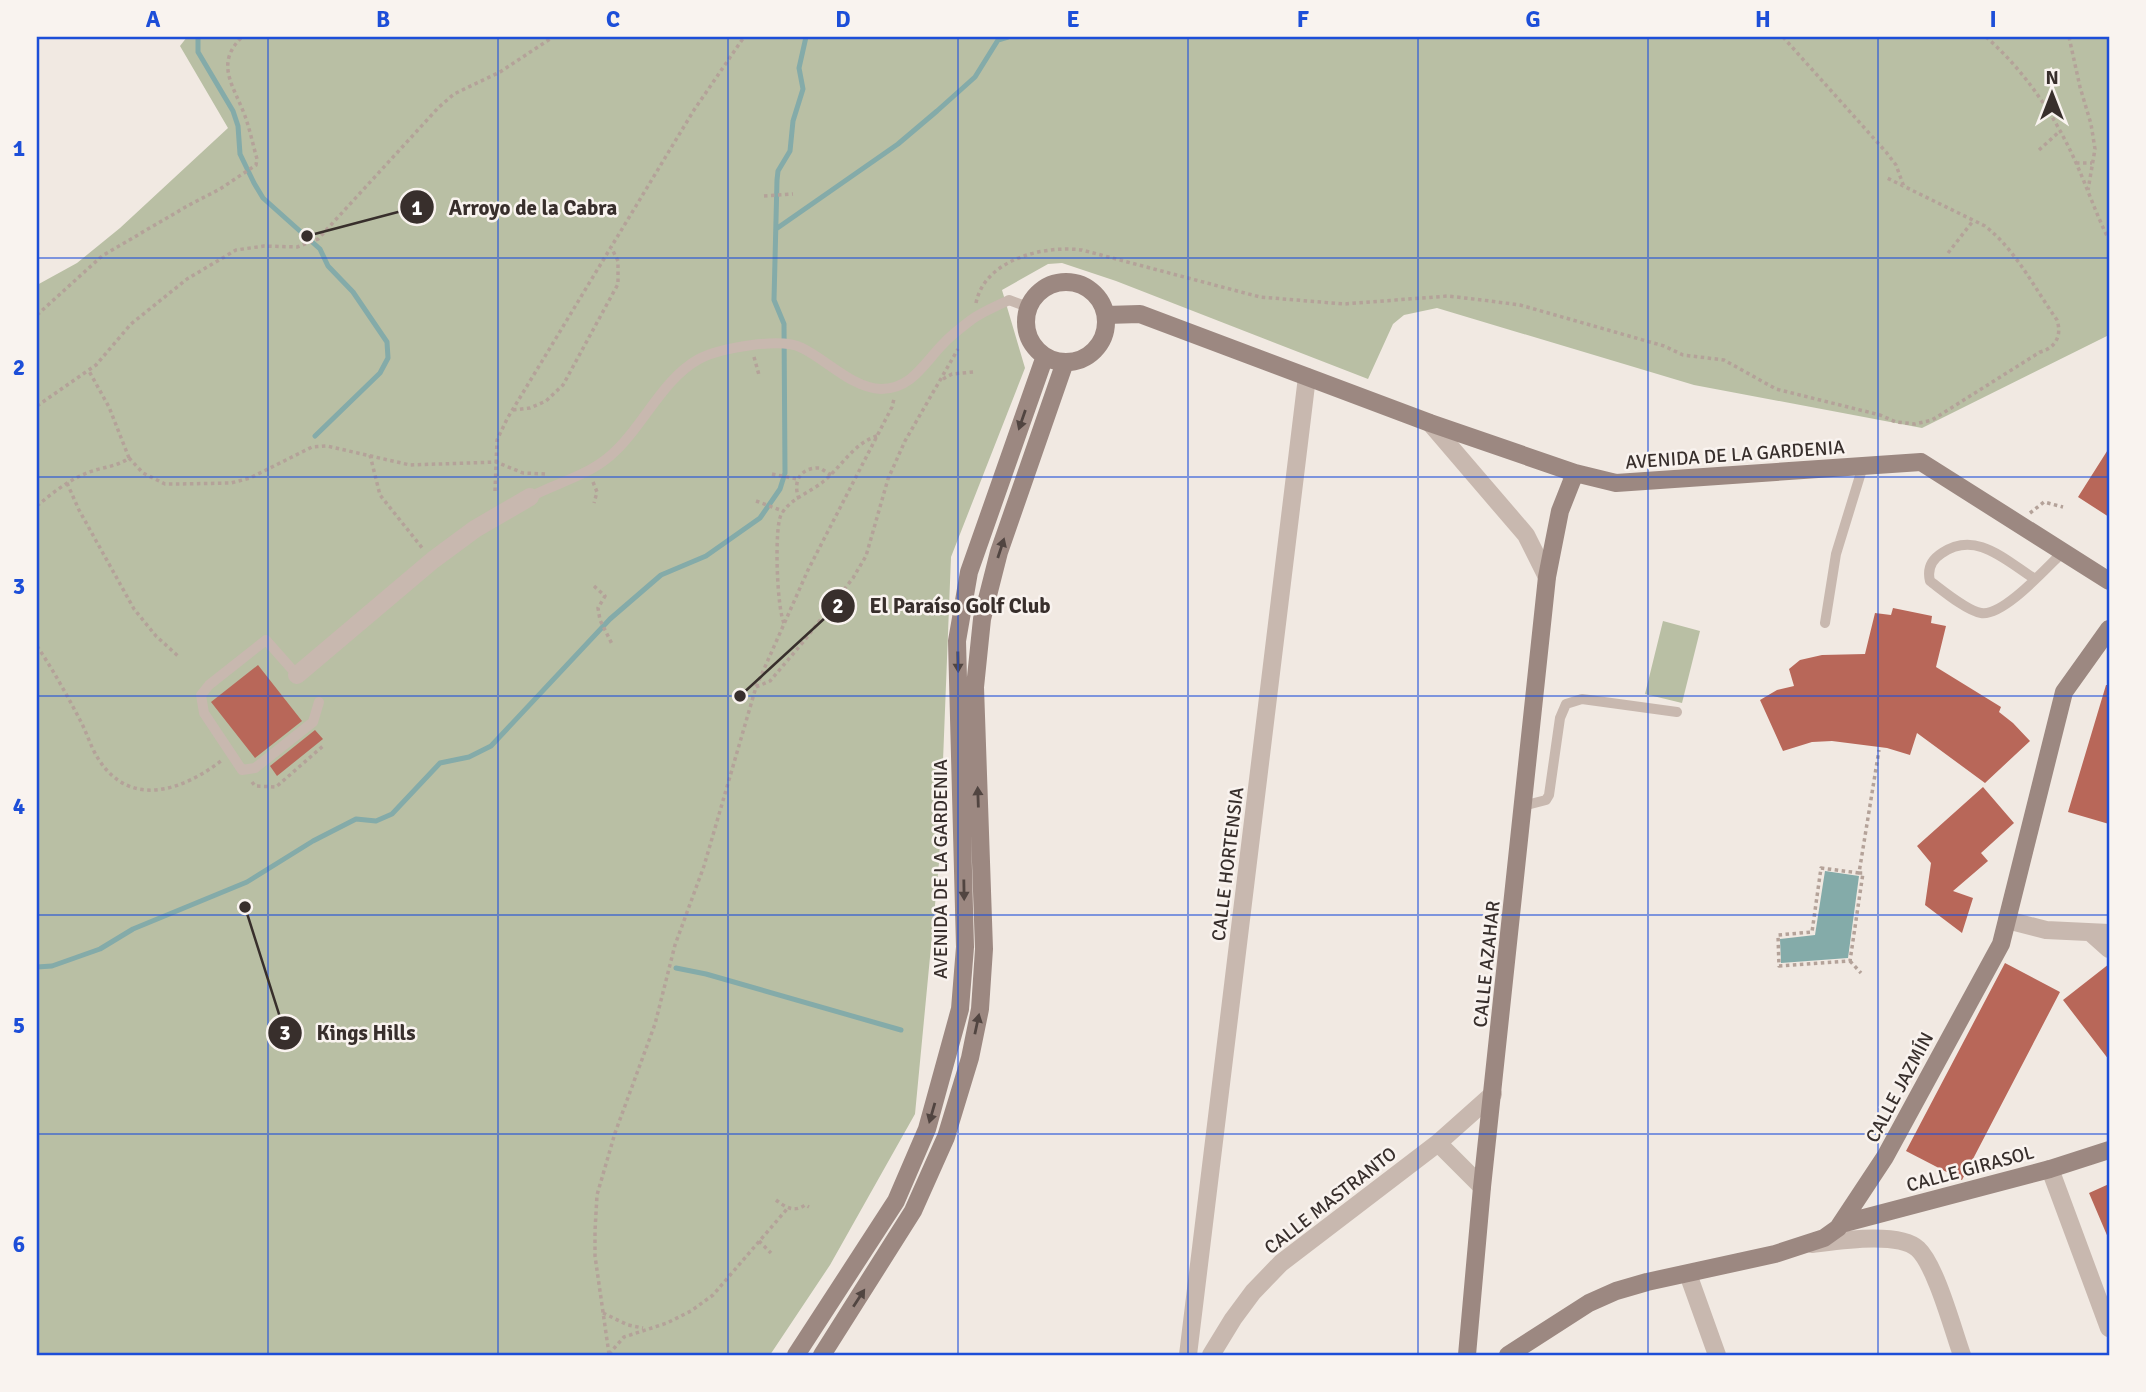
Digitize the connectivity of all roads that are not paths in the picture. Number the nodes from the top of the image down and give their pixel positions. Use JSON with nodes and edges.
{"nodes":[{"id":1,"x":1028,"y":307,"type":"junction"},
{"id":2,"x":1106,"y":315,"type":"junction"},
{"id":3,"x":1045,"y":356,"type":"junction"},
{"id":4,"x":1065,"y":362,"type":"junction"},
{"id":5,"x":1307,"y":377,"type":"junction"},
{"id":6,"x":1430,"y":423,"type":"junction"},
{"id":7,"x":1863,"y":466,"type":"junction"},
{"id":8,"x":1575,"y":473,"type":"junction"},
{"id":9,"x":530,"y":497,"type":"joint"},
{"id":10,"x":2063,"y":552,"type":"junction"},
{"id":11,"x":1547,"y":577,"type":"junction"},
{"id":12,"x":2035,"y":579,"type":"junction"},
{"id":13,"x":2109,"y":581,"type":"edge"},
{"id":14,"x":1825,"y":622,"type":"dead end"},
{"id":15,"x":2109,"y":629,"type":"edge"},
{"id":16,"x":297,"y":675,"type":"joint"},
{"id":17,"x":319,"y":702,"type":"dead end"},
{"id":18,"x":1677,"y":712,"type":"dead end"},
{"id":19,"x":1523,"y":806,"type":"junction"},
{"id":20,"x":2007,"y":920,"type":"junction"},
{"id":21,"x":2091,"y":933,"type":"junction"},
{"id":22,"x":2109,"y":933,"type":"edge"},
{"id":23,"x":2109,"y":949,"type":"edge"},
{"id":24,"x":1493,"y":1094,"type":"junction"},
{"id":25,"x":1438,"y":1143,"type":"junction"},
{"id":26,"x":2109,"y":1150,"type":"edge"},
{"id":27,"x":2050,"y":1169,"type":"junction"},
{"id":28,"x":1482,"y":1187,"type":"junction"},
{"id":29,"x":1841,"y":1224,"type":"junction"},
{"id":30,"x":1808,"y":1244,"type":"junction"},
{"id":31,"x":1688,"y":1274,"type":"junction"},
{"id":32,"x":2109,"y":1328,"type":"edge"},
{"id":33,"x":796,"y":1355,"type":"edge"},
{"id":34,"x":822,"y":1355,"type":"edge"},
{"id":35,"x":1188,"y":1355,"type":"edge"},
{"id":36,"x":1211,"y":1355,"type":"edge"},
{"id":37,"x":1467,"y":1355,"type":"edge"},
{"id":38,"x":1508,"y":1355,"type":"edge"},
{"id":39,"x":1717,"y":1355,"type":"edge"},
{"id":40,"x":1962,"y":1355,"type":"edge"}],
"edges":[{"from":1,"to":2,"type":"street"},
{"from":1,"to":3,"type":"street"},
{"from":1,"to":9,"type":"lane"},
{"from":2,"to":4,"type":"street"},
{"from":2,"to":5,"type":"street","name":"AVENIDA DE LA GARDENIA"},
{"from":3,"to":4,"type":"street"},
{"from":3,"to":33,"type":"street","name":"AVENIDA DE LA GARDENIA","one_way":true},
{"from":34,"to":4,"type":"street","name":"AVENIDA DE LA GARDENIA","one_way":true},
{"from":5,"to":6,"type":"street","name":"AVENIDA DE LA GARDENIA"},
{"from":5,"to":35,"type":"street","name":"CALLE HORTENSIA"},
{"from":6,"to":8,"type":"street","name":"AVENIDA DE LA GARDENIA"},
{"from":6,"to":11,"type":"street"},
{"from":7,"to":8,"type":"street","name":"AVENIDA DE LA GARDENIA"},
{"from":7,"to":10,"type":"street","name":"AVENIDA DE LA GARDENIA"},
{"from":7,"to":14,"type":"lane"},
{"from":8,"to":11,"type":"street","name":"CALLE AZAHAR"},
{"from":9,"to":16,"type":"street"},
{"from":10,"to":12,"type":"lane"},
{"from":10,"to":13,"type":"street","name":"AVENIDA DE LA GARDENIA"},
{"from":11,"to":19,"type":"street","name":"CALLE AZAHAR"},
{"from":12,"to":12,"type":"lane"},
{"from":15,"to":20,"type":"street","name":"CALLE JAZMÍN"},
{"from":16,"to":17,"type":"lane"},
{"from":18,"to":19,"type":"lane"},
{"from":19,"to":24,"type":"street","name":"CALLE AZAHAR"},
{"from":20,"to":21,"type":"street"},
{"from":20,"to":29,"type":"street","name":"CALLE JAZMÍN"},
{"from":21,"to":22,"type":"street"},
{"from":21,"to":23,"type":"street"},
{"from":24,"to":25,"type":"street","name":"CALLE MASTRANTO"},
{"from":24,"to":28,"type":"street","name":"CALLE AZAHAR"},
{"from":25,"to":28,"type":"street"},
{"from":25,"to":36,"type":"street","name":"CALLE MASTRANTO"},
{"from":26,"to":27,"type":"street","name":"CALLE GIRASOL"},
{"from":27,"to":29,"type":"street","name":"CALLE GIRASOL"},
{"from":27,"to":32,"type":"street"},
{"from":28,"to":37,"type":"street","name":"CALLE AZAHAR"},
{"from":29,"to":30,"type":"street","name":"CALLE JAZMÍN"},
{"from":30,"to":31,"type":"street","name":"CALLE JAZMÍN"},
{"from":30,"to":40,"type":"street"},
{"from":31,"to":38,"type":"street","name":"CALLE JAZMÍN"},
{"from":31,"to":39,"type":"street"}]}
